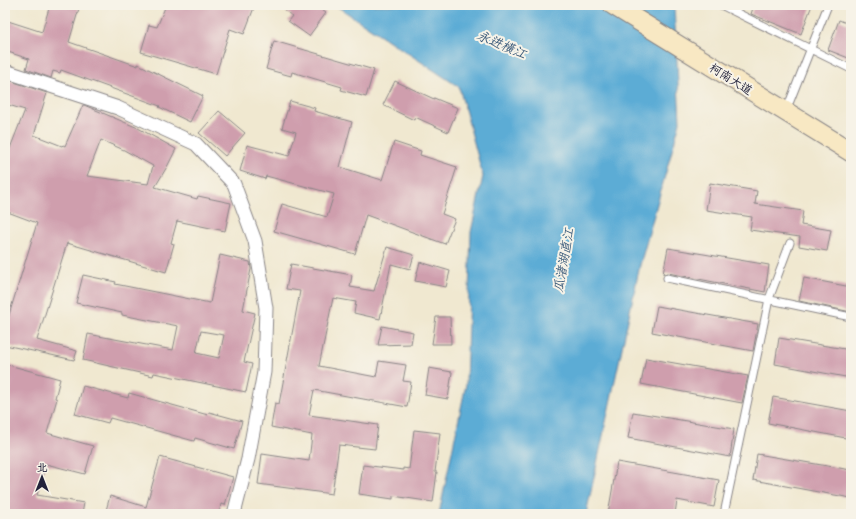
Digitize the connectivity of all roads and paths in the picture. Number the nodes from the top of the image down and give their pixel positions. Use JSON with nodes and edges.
{"nodes":[{"id":1,"x":613,"y":5,"type":"edge"},
{"id":2,"x":721,"y":5,"type":"edge"},
{"id":3,"x":828,"y":5,"type":"edge"},
{"id":4,"x":810,"y":50,"type":"junction"},
{"id":5,"x":851,"y":69,"type":"edge"},
{"id":6,"x":5,"y":71,"type":"edge"},
{"id":7,"x":786,"y":112,"type":"junction"},
{"id":8,"x":851,"y":152,"type":"edge"},
{"id":9,"x":790,"y":243,"type":"dead end"},
{"id":10,"x":667,"y":278,"type":"dead end"},
{"id":11,"x":769,"y":299,"type":"junction"},
{"id":12,"x":851,"y":317,"type":"edge"},
{"id":13,"x":234,"y":514,"type":"edge"},
{"id":14,"x":724,"y":514,"type":"edge"}],
"edges":[{"from":1,"to":7,"type":"main road","name":"柯南大道"},
{"from":2,"to":4,"type":"lane"},
{"from":3,"to":4,"type":"lane"},
{"from":4,"to":5,"type":"lane"},
{"from":4,"to":7,"type":"lane"},
{"from":6,"to":13,"type":"street"},
{"from":7,"to":8,"type":"main road","name":"柯南大道"},
{"from":9,"to":11,"type":"lane"},
{"from":10,"to":11,"type":"lane"},
{"from":11,"to":12,"type":"lane"},
{"from":11,"to":14,"type":"lane"}]}
